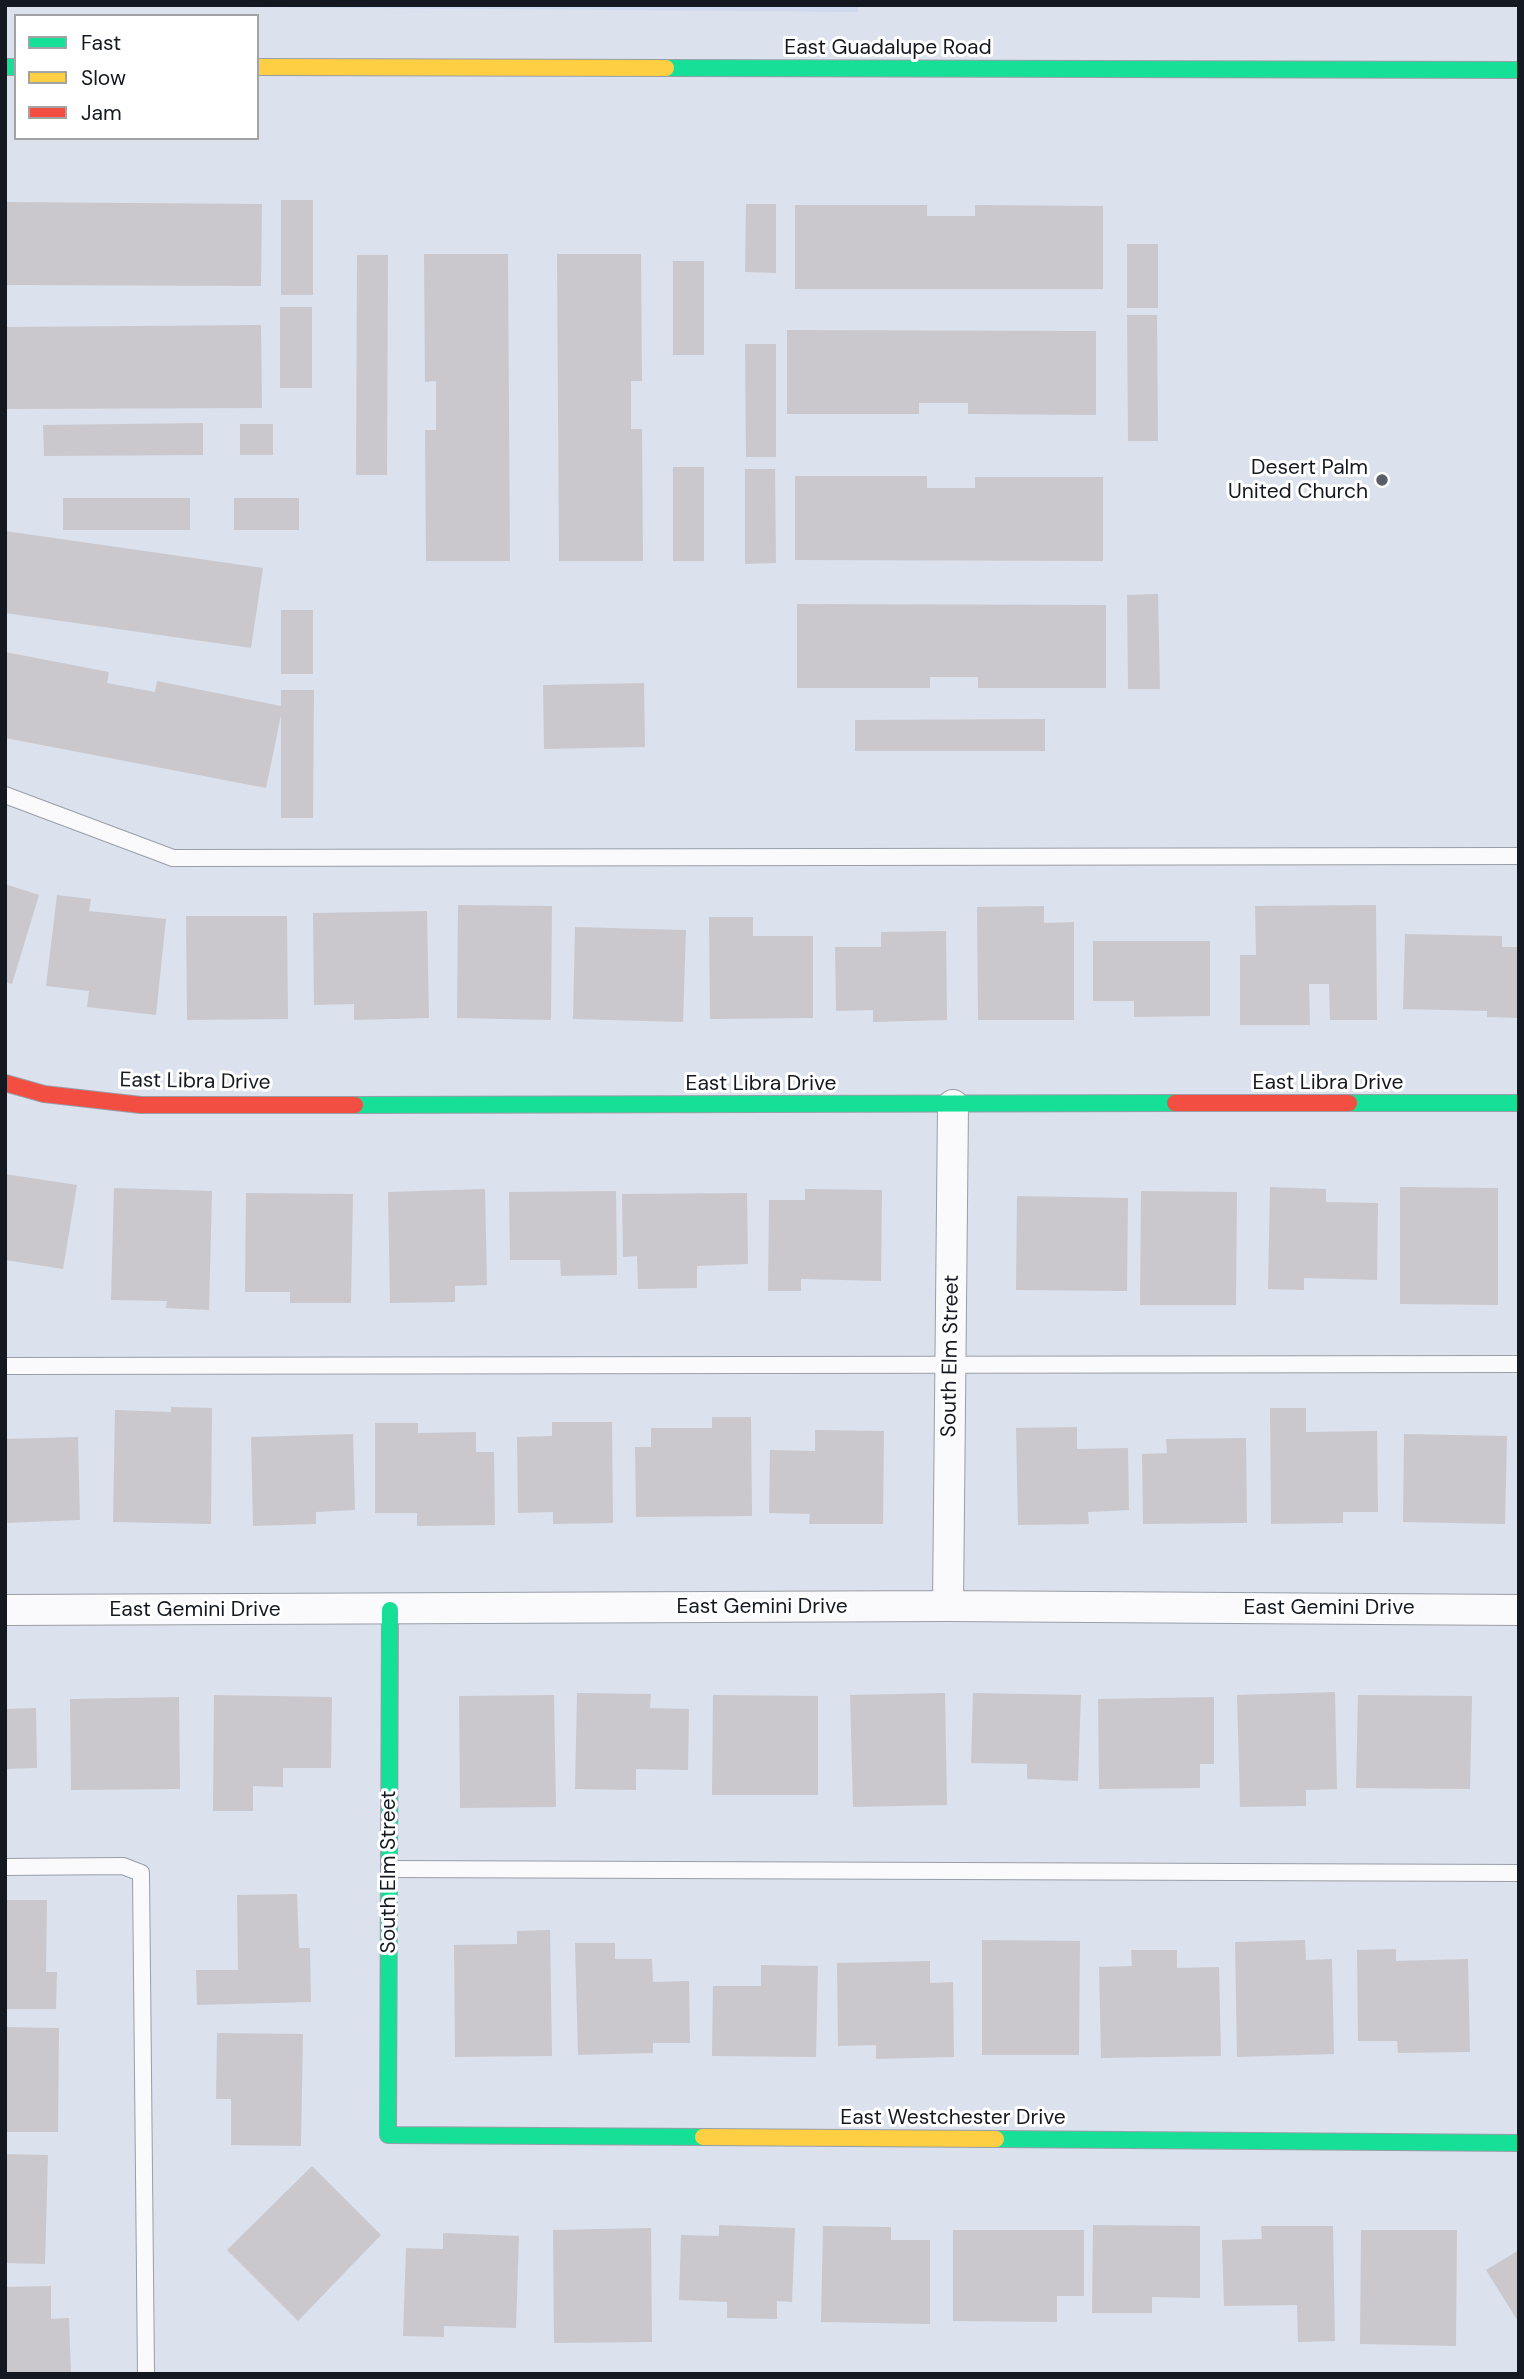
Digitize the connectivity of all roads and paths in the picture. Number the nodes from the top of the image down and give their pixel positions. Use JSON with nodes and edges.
{"nodes":[{"id":1,"x":259,"y":67,"type":"edge"},
{"id":2,"x":1519,"y":70,"type":"edge"},
{"id":3,"x":5,"y":795,"type":"edge"},
{"id":4,"x":1519,"y":856,"type":"edge"},
{"id":5,"x":5,"y":1083,"type":"edge"},
{"id":6,"x":1519,"y":1103,"type":"edge"},
{"id":7,"x":953,"y":1105,"type":"junction"},
{"id":8,"x":950,"y":1364,"type":"junction"},
{"id":9,"x":1519,"y":1364,"type":"edge"},
{"id":10,"x":5,"y":1366,"type":"edge"},
{"id":11,"x":948,"y":1606,"type":"junction"},
{"id":12,"x":390,"y":1609,"type":"junction"},
{"id":13,"x":5,"y":1610,"type":"edge"},
{"id":14,"x":1519,"y":1610,"type":"edge"},
{"id":15,"x":5,"y":1867,"type":"edge"},
{"id":16,"x":389,"y":1869,"type":"junction"},
{"id":17,"x":1519,"y":1873,"type":"edge"},
{"id":18,"x":388,"y":2135,"type":"joint"},
{"id":19,"x":1519,"y":2143,"type":"edge"},
{"id":20,"x":146,"y":2374,"type":"edge"}],
"edges":[{"from":1,"to":2,"type":"street","name":"East Guadalupe Road"},
{"from":3,"to":4,"type":"lane"},
{"from":5,"to":7,"type":"street","name":"East Libra Drive"},
{"from":6,"to":7,"type":"street","name":"East Libra Drive"},
{"from":7,"to":8,"type":"street","name":"South Elm Street"},
{"from":8,"to":9,"type":"lane"},
{"from":8,"to":10,"type":"lane"},
{"from":8,"to":11,"type":"street","name":"South Elm Street"},
{"from":11,"to":12,"type":"street","name":"East Gemini Drive"},
{"from":11,"to":14,"type":"street","name":"East Gemini Drive"},
{"from":12,"to":13,"type":"street","name":"East Gemini Drive"},
{"from":12,"to":16,"type":"street","name":"South Elm Street"},
{"from":15,"to":20,"type":"lane"},
{"from":16,"to":17,"type":"lane"},
{"from":16,"to":18,"type":"street","name":"South Elm Street"},
{"from":18,"to":19,"type":"street","name":"East Westchester Drive"}]}
